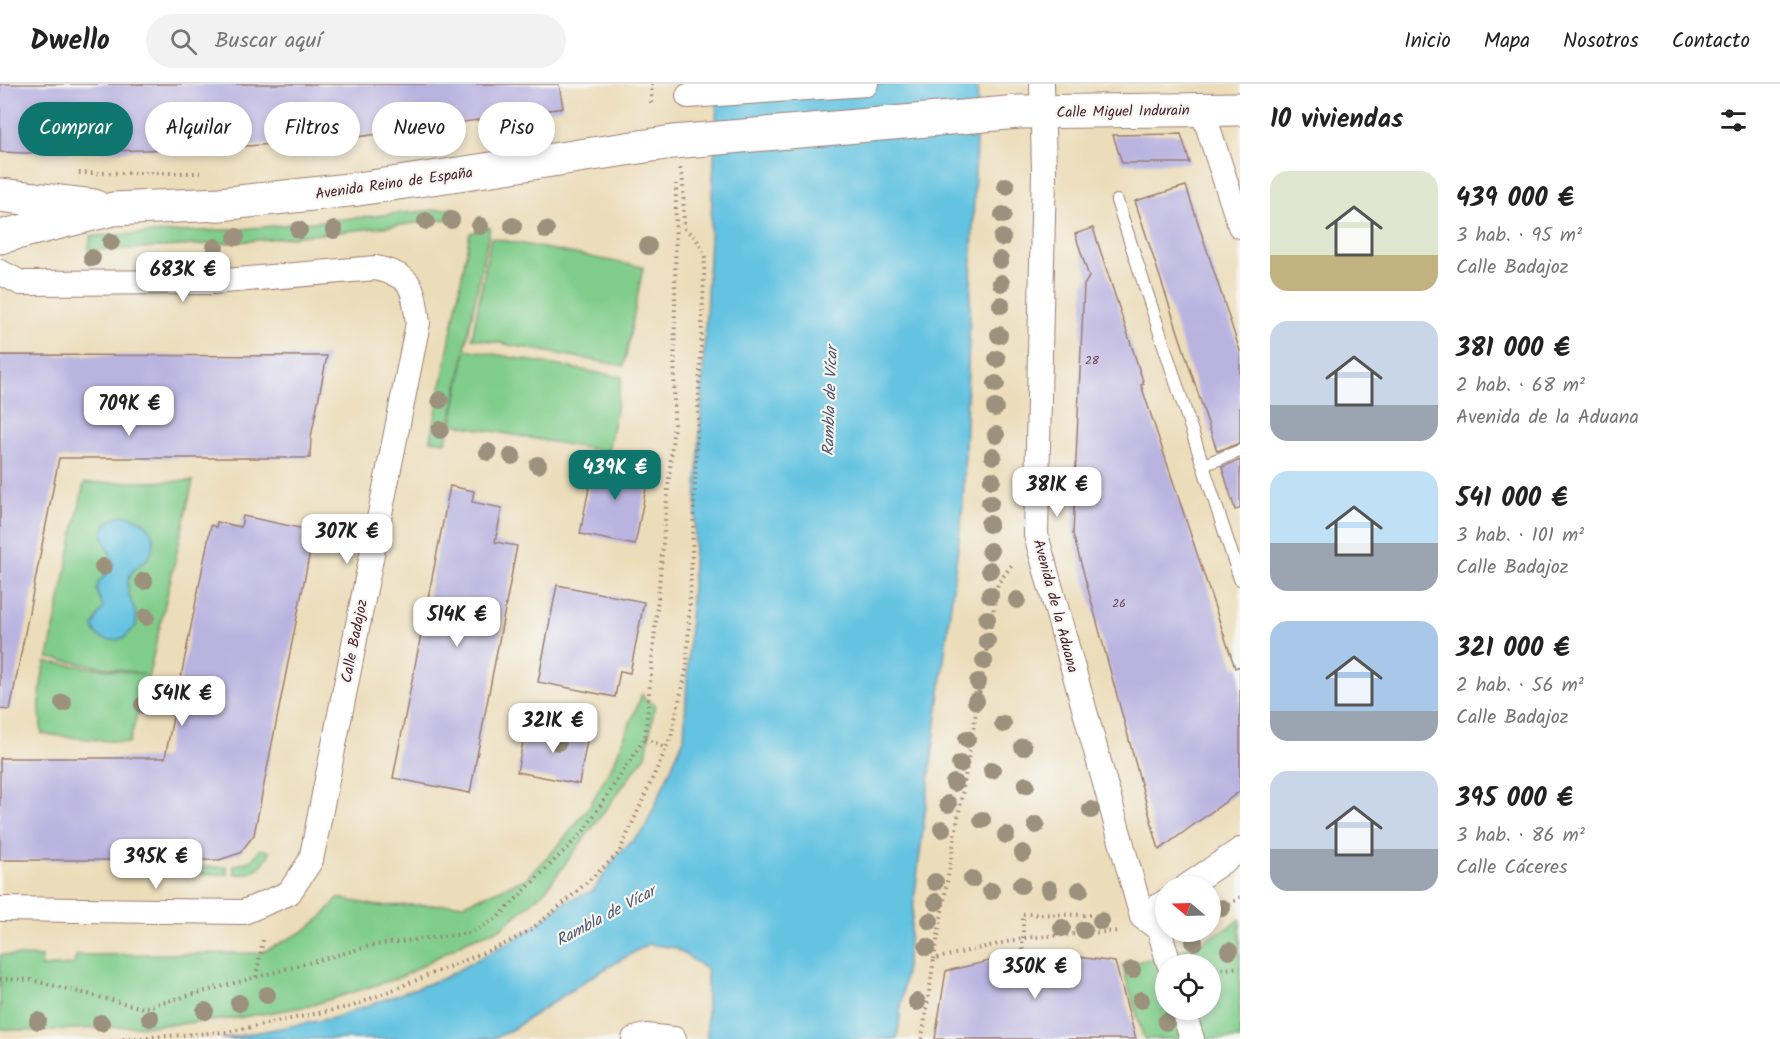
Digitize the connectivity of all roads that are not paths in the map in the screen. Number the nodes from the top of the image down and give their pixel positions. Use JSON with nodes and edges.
{"nodes":[{"id":1,"x":866,"y":84,"type":"edge"},
{"id":2,"x":688,"y":96,"type":"dead end"},
{"id":3,"x":1042,"y":98,"type":"edge"},
{"id":4,"x":1240,"y":109,"type":"edge"},
{"id":5,"x":1202,"y":110,"type":"junction"},
{"id":6,"x":673,"y":142,"type":"joint"},
{"id":7,"x":0,"y":195,"type":"edge"},
{"id":8,"x":1117,"y":201,"type":"dead end"},
{"id":9,"x":113,"y":209,"type":"junction"},
{"id":10,"x":1240,"y":226,"type":"edge"},
{"id":11,"x":0,"y":237,"type":"edge"},
{"id":12,"x":0,"y":272,"type":"edge"},
{"id":13,"x":1240,"y":451,"type":"edge"},
{"id":14,"x":1203,"y":465,"type":"junction"},
{"id":15,"x":1240,"y":579,"type":"edge"},
{"id":16,"x":1240,"y":850,"type":"edge"},
{"id":17,"x":1202,"y":876,"type":"edge"},
{"id":18,"x":1155,"y":908,"type":"edge"},
{"id":19,"x":0,"y":909,"type":"edge"},
{"id":20,"x":1142,"y":917,"type":"junction"},
{"id":21,"x":1166,"y":954,"type":"edge"},
{"id":22,"x":1186,"y":1020,"type":"edge"},
{"id":23,"x":634,"y":1039,"type":"edge"},
{"id":24,"x":674,"y":1039,"type":"edge"},
{"id":25,"x":1192,"y":1039,"type":"edge"}],
"edges":[{"from":1,"to":2,"type":"street"},
{"from":3,"to":5,"type":"street","name":"Calle Miguel Indurain"},
{"from":3,"to":6,"type":"street","name":"Calle Miguel Indurain"},
{"from":3,"to":20,"type":"street","name":"Avenida de la Aduana"},
{"from":4,"to":5,"type":"street","name":"Calle Miguel Indurain"},
{"from":5,"to":10,"type":"street"},
{"from":6,"to":9,"type":"street","name":"Avenida Reino de España"},
{"from":7,"to":9,"type":"street","name":"Avenida Reino de España"},
{"from":8,"to":14,"type":"lane"},
{"from":9,"to":11,"type":"street","name":"Avenida Reino de España"},
{"from":12,"to":19,"type":"street","name":"Calle Badajoz"},
{"from":13,"to":14,"type":"lane"},
{"from":14,"to":15,"type":"lane"},
{"from":16,"to":17,"type":"street"},
{"from":18,"to":20,"type":"street"},
{"from":20,"to":21,"type":"street","name":"Avenida de la Aduana"},
{"from":22,"to":25,"type":"street"},
{"from":23,"to":24,"type":"street"}]}
